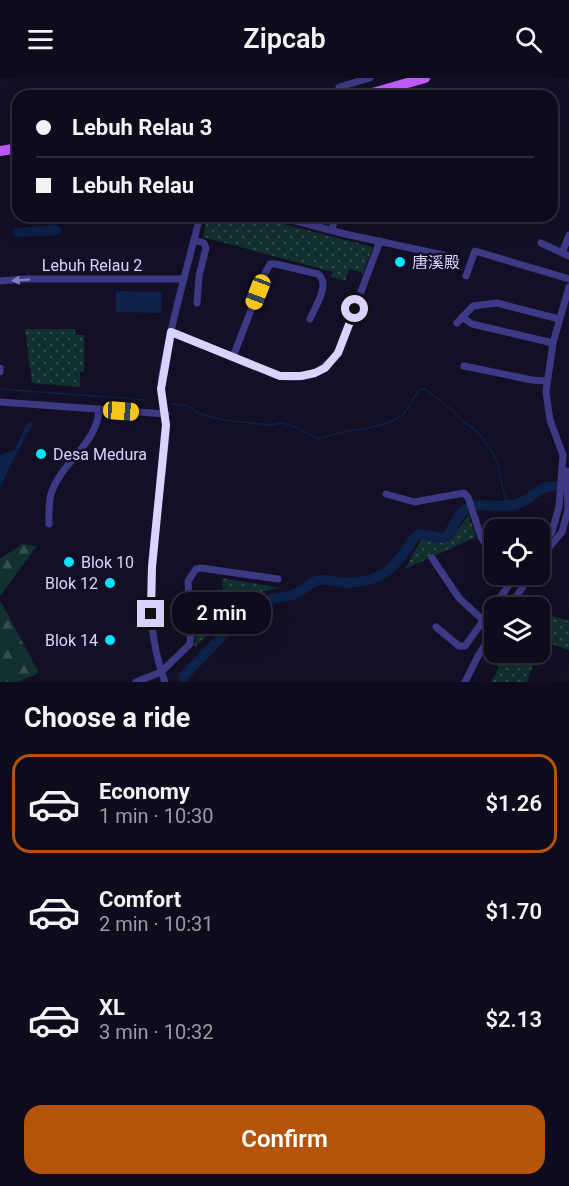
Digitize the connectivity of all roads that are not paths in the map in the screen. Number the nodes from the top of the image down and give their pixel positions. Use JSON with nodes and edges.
{"nodes":[{"id":1,"x":370,"y":78,"type":"edge"},
{"id":2,"x":425,"y":78,"type":"edge"},
{"id":3,"x":340,"y":90,"type":"edge"},
{"id":4,"x":399,"y":90,"type":"edge"},
{"id":5,"x":198,"y":222,"type":"edge"},
{"id":6,"x":301,"y":222,"type":"edge"},
{"id":7,"x":334,"y":222,"type":"edge"},
{"id":8,"x":332,"y":230,"type":"junction"},
{"id":9,"x":569,"y":235,"type":"edge"},
{"id":10,"x":194,"y":240,"type":"junction"},
{"id":11,"x":380,"y":241,"type":"junction"},
{"id":12,"x":541,"y":243,"type":"dead end"},
{"id":13,"x":565,"y":255,"type":"edge"},
{"id":14,"x":448,"y":256,"type":"dead end"},
{"id":15,"x":466,"y":276,"type":"dead end"},
{"id":16,"x":184,"y":279,"type":"junction"},
{"id":17,"x":569,"y":279,"type":"edge"},
{"id":18,"x":0,"y":281,"type":"edge"},
{"id":19,"x":569,"y":287,"type":"edge"},
{"id":20,"x":197,"y":303,"type":"dead end"},
{"id":21,"x":310,"y":319,"type":"dead end"},
{"id":22,"x":559,"y":320,"type":"junction"},
{"id":23,"x":171,"y":332,"type":"junction"},
{"id":24,"x":553,"y":343,"type":"junction"},
{"id":25,"x":233,"y":357,"type":"junction"},
{"id":26,"x":464,"y":366,"type":"dead end"},
{"id":27,"x":547,"y":381,"type":"junction"},
{"id":28,"x":0,"y":402,"type":"edge"},
{"id":29,"x":99,"y":409,"type":"junction"},
{"id":30,"x":166,"y":414,"type":"junction"},
{"id":31,"x":561,"y":445,"type":"junction"},
{"id":32,"x":569,"y":457,"type":"edge"},
{"id":33,"x":566,"y":471,"type":"edge"},
{"id":34,"x":386,"y":494,"type":"dead end"},
{"id":35,"x":49,"y":524,"type":"dead end"},
{"id":36,"x":550,"y":534,"type":"edge"},
{"id":37,"x":484,"y":542,"type":"edge"},
{"id":38,"x":550,"y":546,"type":"edge"},
{"id":39,"x":432,"y":558,"type":"dead end"},
{"id":40,"x":278,"y":579,"type":"dead end"},
{"id":41,"x":484,"y":621,"type":"joint"},
{"id":42,"x":436,"y":627,"type":"dead end"},
{"id":43,"x":484,"y":646,"type":"edge"},
{"id":44,"x":161,"y":672,"type":"junction"},
{"id":45,"x":136,"y":682,"type":"edge"},
{"id":46,"x":165,"y":682,"type":"edge"},
{"id":47,"x":465,"y":682,"type":"edge"}],
"edges":[{"from":1,"to":3,"type":"street"},
{"from":2,"to":4,"type":"main road"},
{"from":5,"to":10,"type":"street"},
{"from":6,"to":8,"type":"street"},
{"from":7,"to":8,"type":"street"},
{"from":8,"to":11,"type":"street"},
{"from":9,"to":13,"type":"street"},
{"from":10,"to":16,"type":"street"},
{"from":10,"to":20,"type":"street"},
{"from":11,"to":14,"type":"street"},
{"from":11,"to":25,"type":"street"},
{"from":12,"to":13,"type":"street"},
{"from":15,"to":17,"type":"street"},
{"from":16,"to":18,"type":"street","name":"Lebuh Relau 2","one_way":true},
{"from":16,"to":23,"type":"street"},
{"from":19,"to":22,"type":"street"},
{"from":21,"to":25,"type":"street"},
{"from":22,"to":24,"type":"street"},
{"from":22,"to":24,"type":"street"},
{"from":23,"to":25,"type":"street"},
{"from":23,"to":30,"type":"street"},
{"from":24,"to":27,"type":"street"},
{"from":26,"to":27,"type":"street"},
{"from":27,"to":31,"type":"street"},
{"from":28,"to":29,"type":"street"},
{"from":29,"to":30,"type":"street"},
{"from":29,"to":35,"type":"street"},
{"from":30,"to":44,"type":"street"},
{"from":31,"to":32,"type":"street"},
{"from":31,"to":33,"type":"street"},
{"from":33,"to":36,"type":"street"},
{"from":33,"to":38,"type":"street"},
{"from":34,"to":37,"type":"street"},
{"from":39,"to":41,"type":"street"},
{"from":40,"to":44,"type":"street"},
{"from":41,"to":42,"type":"street"},
{"from":43,"to":47,"type":"street"},
{"from":44,"to":45,"type":"street"},
{"from":44,"to":46,"type":"street"}]}
